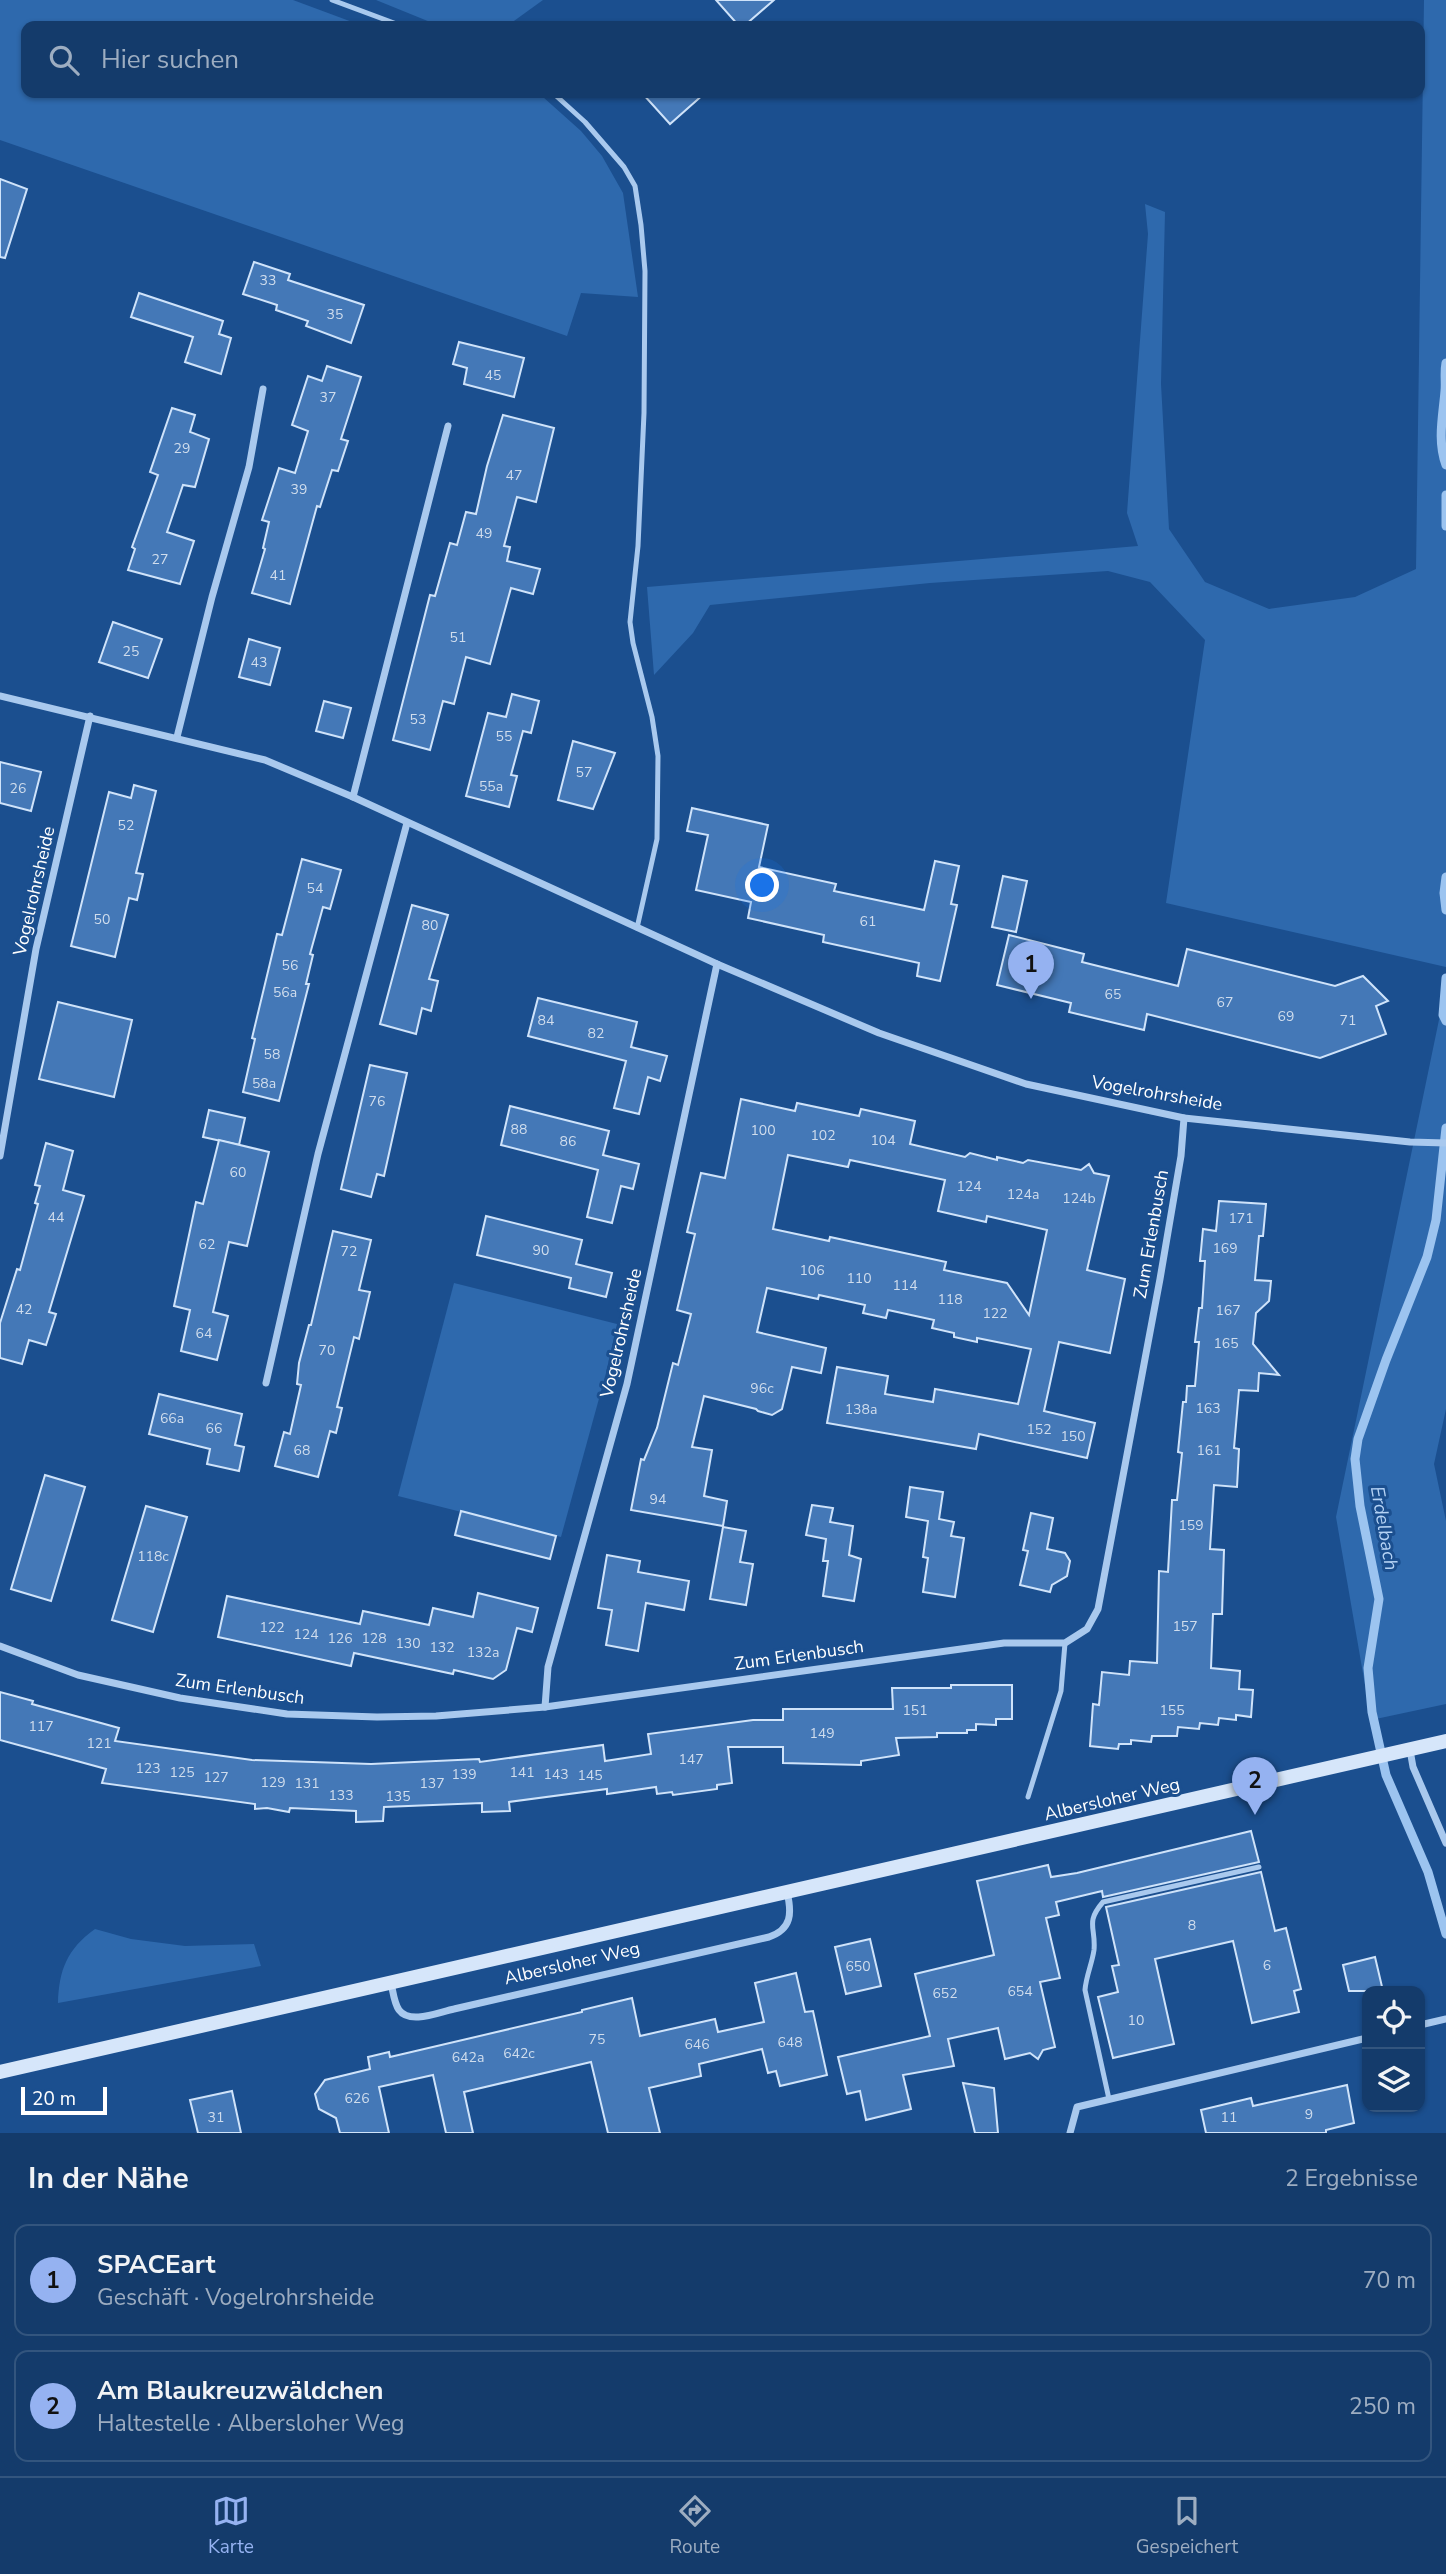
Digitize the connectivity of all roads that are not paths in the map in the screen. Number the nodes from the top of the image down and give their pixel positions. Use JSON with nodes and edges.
{"nodes":[{"id":1,"x":332,"y":0,"type":"edge"},
{"id":2,"x":389,"y":21,"type":"edge"},
{"id":3,"x":559,"y":98,"type":"edge"},
{"id":4,"x":263,"y":389,"type":"dead end"},
{"id":5,"x":448,"y":426,"type":"dead end"},
{"id":6,"x":0,"y":696,"type":"edge"},
{"id":7,"x":90,"y":716,"type":"junction"},
{"id":8,"x":177,"y":737,"type":"junction"},
{"id":9,"x":353,"y":797,"type":"junction"},
{"id":10,"x":407,"y":823,"type":"junction"},
{"id":11,"x":637,"y":928,"type":"junction"},
{"id":12,"x":717,"y":964,"type":"junction"},
{"id":13,"x":1184,"y":1118,"type":"junction"},
{"id":14,"x":1446,"y":1143,"type":"edge"},
{"id":15,"x":0,"y":1156,"type":"edge"},
{"id":16,"x":266,"y":1384,"type":"dead end"},
{"id":17,"x":1065,"y":1643,"type":"junction"},
{"id":18,"x":0,"y":1646,"type":"edge"},
{"id":19,"x":545,"y":1707,"type":"junction"},
{"id":20,"x":1446,"y":1741,"type":"edge"},
{"id":21,"x":1405,"y":1751,"type":"junction"},
{"id":22,"x":1028,"y":1797,"type":"dead end"},
{"id":23,"x":1446,"y":1843,"type":"edge"},
{"id":24,"x":1259,"y":1867,"type":"dead end"},
{"id":25,"x":787,"y":1892,"type":"junction"},
{"id":26,"x":391,"y":1983,"type":"junction"},
{"id":27,"x":1446,"y":2019,"type":"edge"},
{"id":28,"x":1425,"y":2024,"type":"edge"},
{"id":29,"x":1362,"y":2039,"type":"edge"},
{"id":30,"x":0,"y":2071,"type":"edge"},
{"id":31,"x":1109,"y":2099,"type":"junction"},
{"id":32,"x":1070,"y":2133,"type":"edge"}],
"edges":[{"from":1,"to":2,"type":"lane"},
{"from":3,"to":11,"type":"lane"},
{"from":4,"to":8,"type":"street"},
{"from":5,"to":9,"type":"street"},
{"from":6,"to":7,"type":"street","name":"Vogelrohrsheide"},
{"from":7,"to":8,"type":"street","name":"Vogelrohrsheide"},
{"from":7,"to":15,"type":"street","name":"Vogelrohrsheide"},
{"from":8,"to":9,"type":"street","name":"Vogelrohrsheide"},
{"from":9,"to":10,"type":"street","name":"Vogelrohrsheide"},
{"from":10,"to":11,"type":"street","name":"Vogelrohrsheide"},
{"from":10,"to":16,"type":"street"},
{"from":11,"to":12,"type":"street","name":"Vogelrohrsheide"},
{"from":12,"to":13,"type":"street","name":"Vogelrohrsheide"},
{"from":12,"to":19,"type":"street","name":"Vogelrohrsheide"},
{"from":13,"to":14,"type":"street","name":"Vogelrohrsheide"},
{"from":13,"to":17,"type":"street","name":"Zum Erlenbusch"},
{"from":17,"to":19,"type":"street","name":"Zum Erlenbusch"},
{"from":17,"to":22,"type":"lane"},
{"from":18,"to":19,"type":"street","name":"Zum Erlenbusch"},
{"from":20,"to":21,"type":"main road","name":"Albersloher Weg"},
{"from":21,"to":23,"type":"street"},
{"from":21,"to":25,"type":"main road","name":"Albersloher Weg"},
{"from":24,"to":31,"type":"lane"},
{"from":25,"to":26,"type":"main road","name":"Albersloher Weg"},
{"from":25,"to":26,"type":"street","name":"Albersloher Weg"},
{"from":26,"to":30,"type":"main road","name":"Albersloher Weg"},
{"from":27,"to":28,"type":"street"},
{"from":29,"to":31,"type":"street"},
{"from":31,"to":32,"type":"street"}]}
